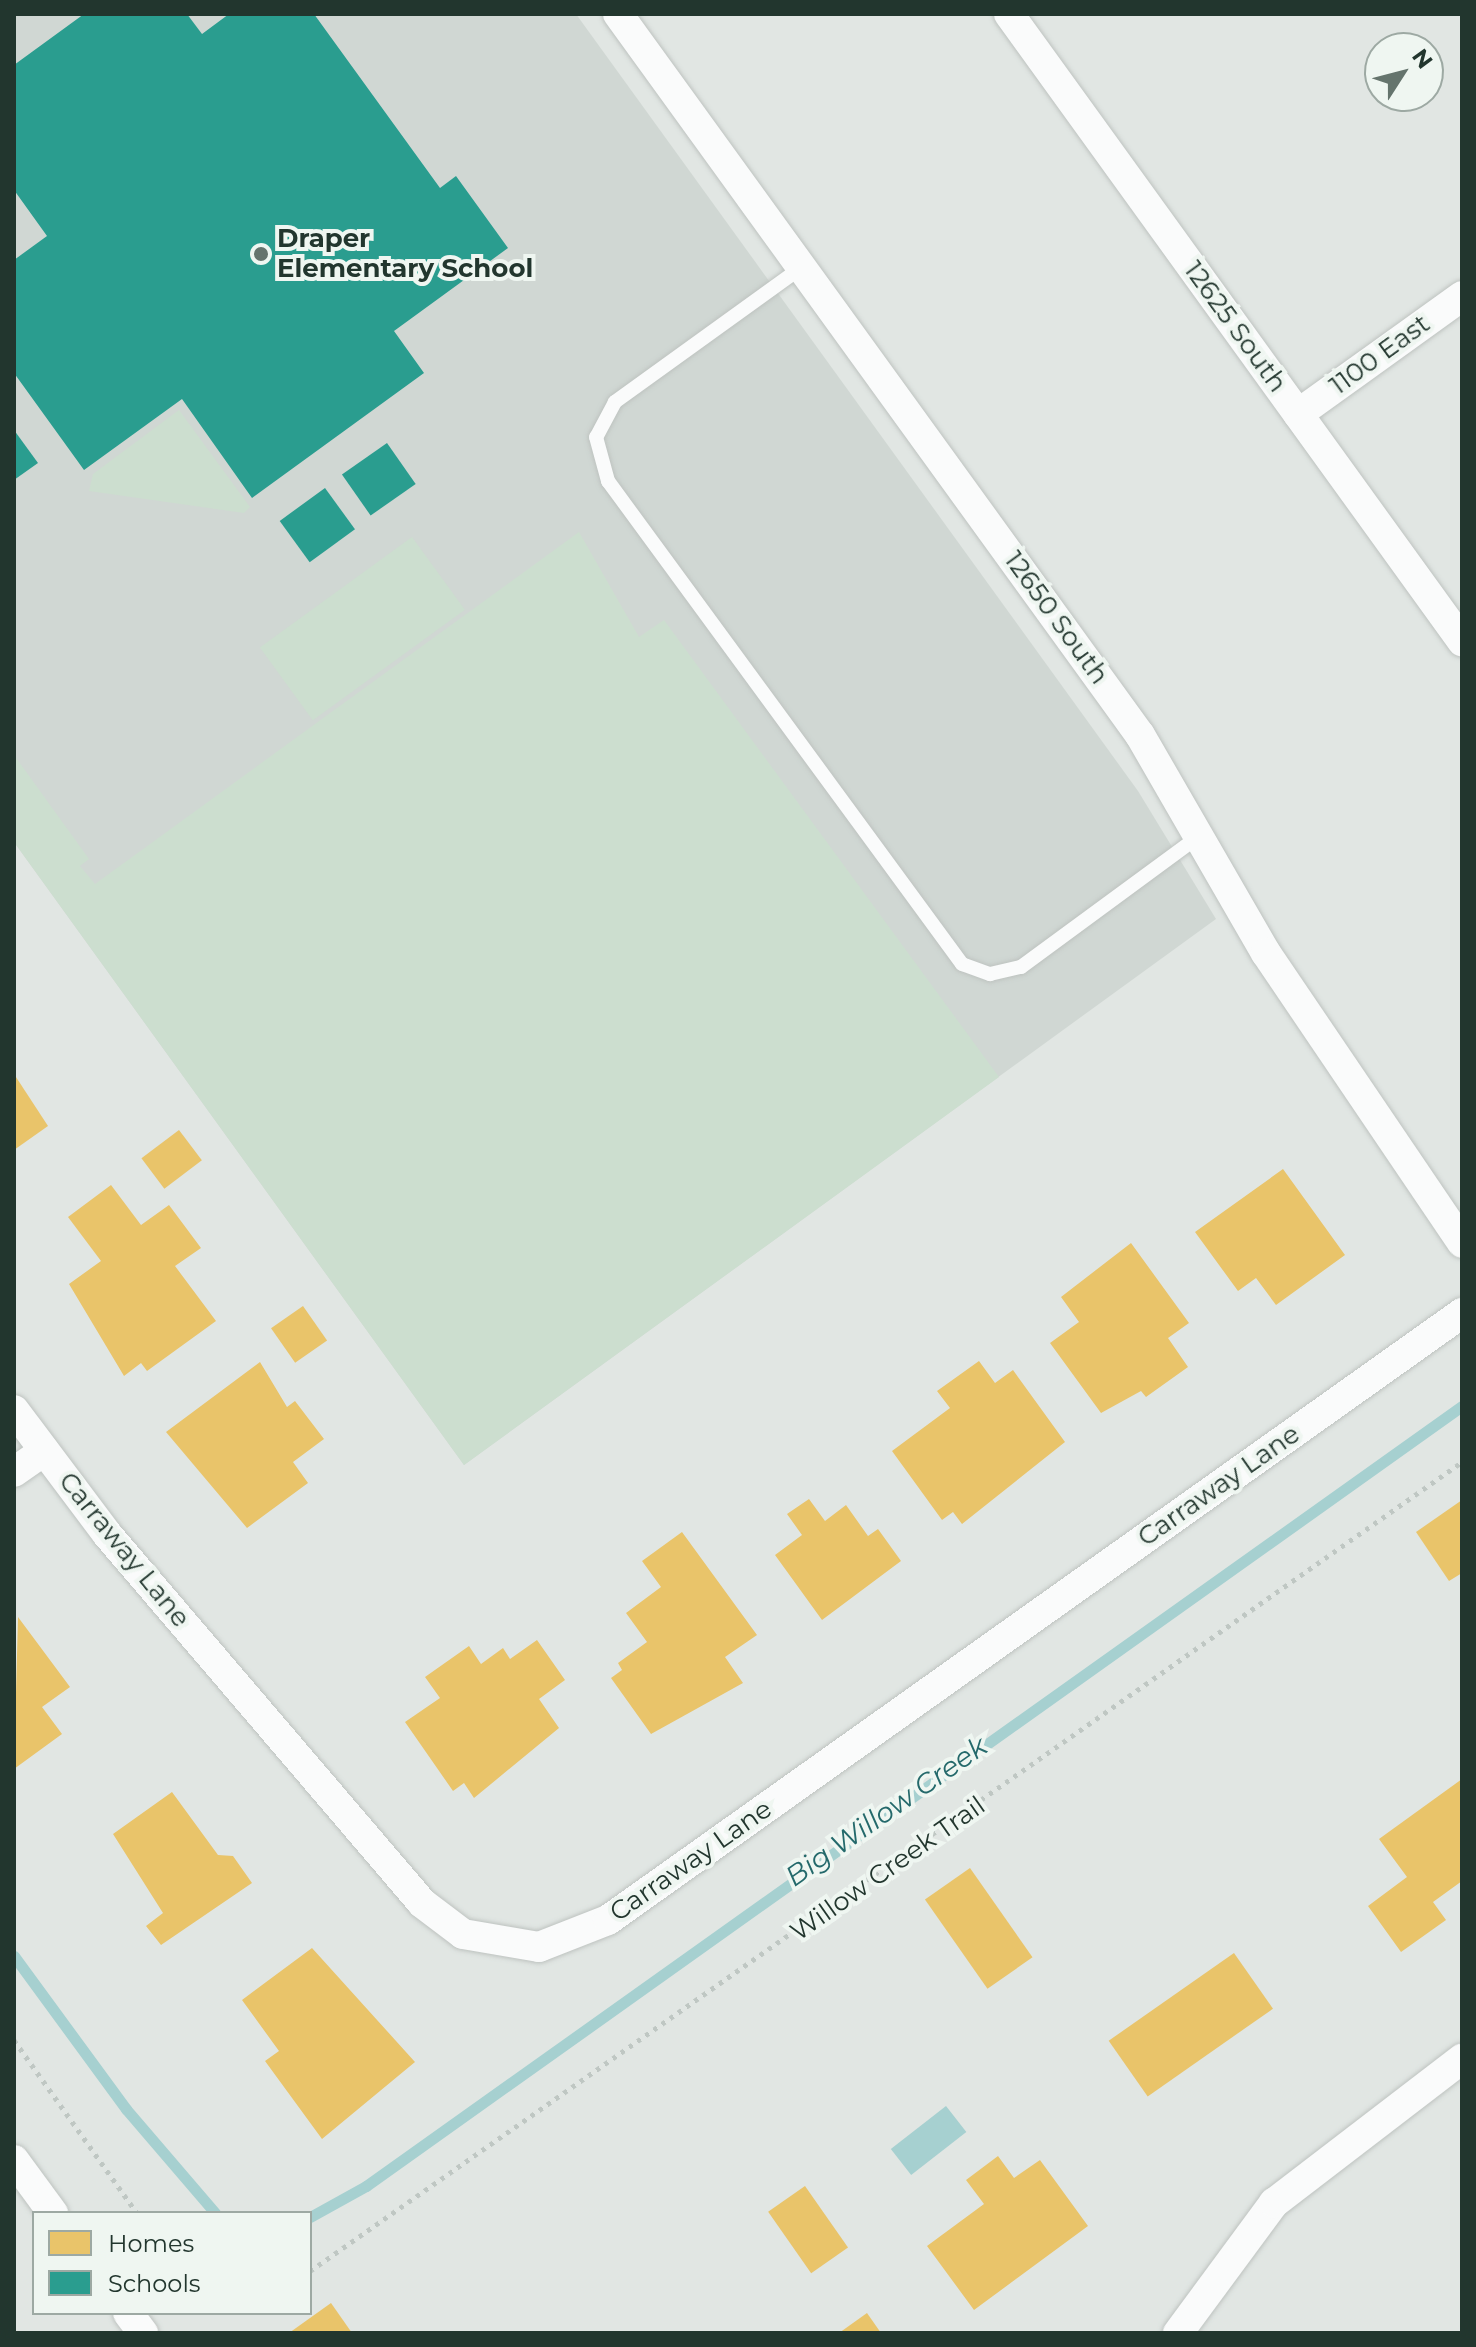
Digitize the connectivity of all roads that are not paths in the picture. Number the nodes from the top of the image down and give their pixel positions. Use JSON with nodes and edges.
{"nodes":[{"id":1,"x":618,"y":14,"type":"edge"},
{"id":2,"x":1009,"y":14,"type":"edge"},
{"id":3,"x":803,"y":266,"type":"junction"},
{"id":4,"x":1462,"y":296,"type":"edge"},
{"id":5,"x":1298,"y":414,"type":"junction"},
{"id":6,"x":1462,"y":641,"type":"edge"},
{"id":7,"x":1203,"y":834,"type":"junction"},
{"id":8,"x":1462,"y":1243,"type":"edge"},
{"id":9,"x":1462,"y":1313,"type":"edge"},
{"id":10,"x":14,"y":1410,"type":"edge"},
{"id":11,"x":44,"y":1451,"type":"junction"},
{"id":12,"x":14,"y":1472,"type":"edge"},
{"id":13,"x":1462,"y":2059,"type":"edge"},
{"id":14,"x":14,"y":2160,"type":"edge"},
{"id":15,"x":52,"y":2211,"type":"edge"},
{"id":16,"x":130,"y":2315,"type":"edge"},
{"id":17,"x":143,"y":2333,"type":"edge"},
{"id":18,"x":1178,"y":2333,"type":"edge"}],
"edges":[{"from":1,"to":3,"type":"street","name":"12650 South"},
{"from":2,"to":5,"type":"street","name":"12625 South"},
{"from":3,"to":7,"type":"street","name":"12650 South"},
{"from":3,"to":7,"type":"lane"},
{"from":4,"to":5,"type":"street","name":"1100 East"},
{"from":5,"to":6,"type":"street","name":"12625 South"},
{"from":7,"to":8,"type":"street","name":"12650 South"},
{"from":9,"to":11,"type":"street","name":"Carraway Lane"},
{"from":10,"to":11,"type":"street","name":"Carraway Lane"},
{"from":11,"to":12,"type":"street"},
{"from":13,"to":18,"type":"street"},
{"from":14,"to":15,"type":"street"},
{"from":16,"to":17,"type":"street"}]}
